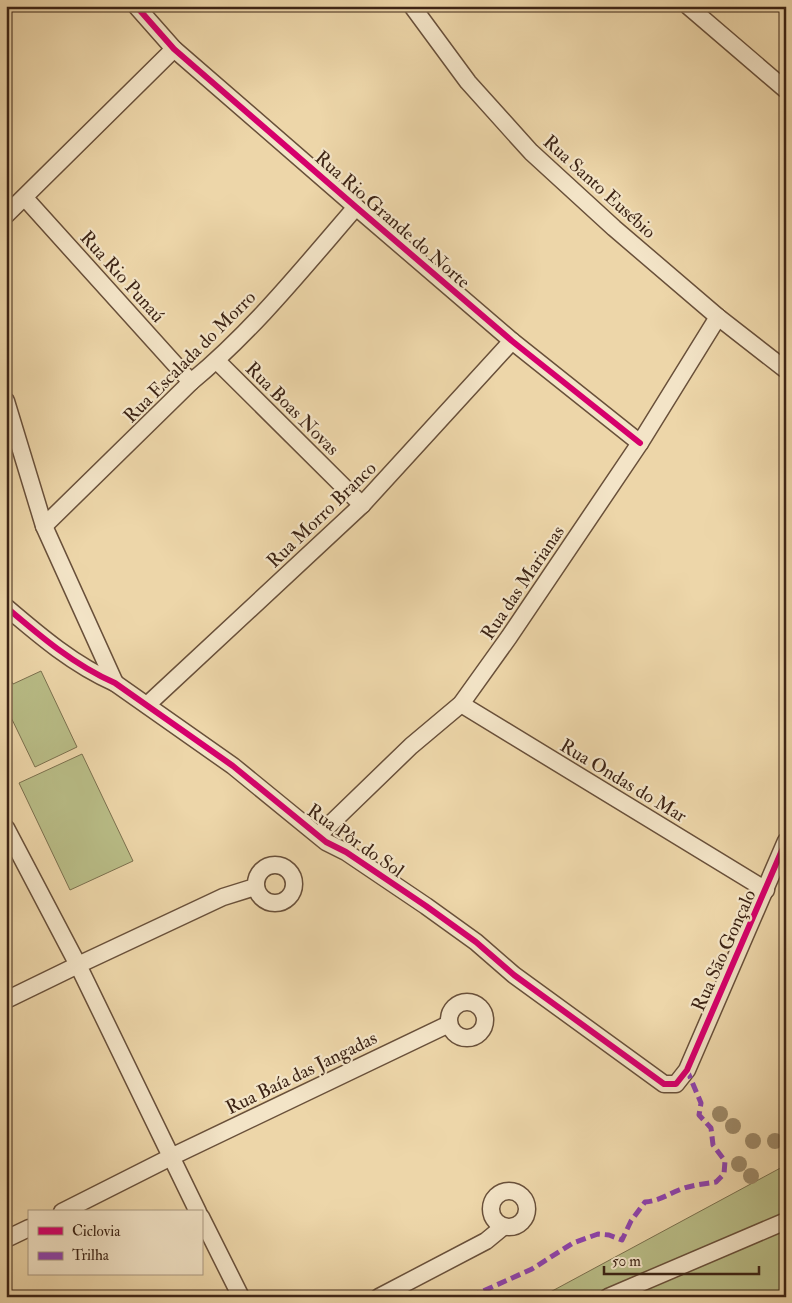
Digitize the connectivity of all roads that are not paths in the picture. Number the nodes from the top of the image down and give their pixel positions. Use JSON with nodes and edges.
{"nodes":[{"id":1,"x":136,"y":6,"type":"edge"},
{"id":2,"x":412,"y":6,"type":"edge"},
{"id":3,"x":688,"y":6,"type":"edge"},
{"id":4,"x":174,"y":49,"type":"junction"},
{"id":5,"x":786,"y":90,"type":"edge"},
{"id":6,"x":25,"y":198,"type":"junction"},
{"id":7,"x":356,"y":207,"type":"junction"},
{"id":8,"x":6,"y":215,"type":"edge"},
{"id":9,"x":718,"y":317,"type":"junction"},
{"id":10,"x":512,"y":341,"type":"junction"},
{"id":11,"x":217,"y":361,"type":"junction"},
{"id":12,"x":786,"y":370,"type":"edge"},
{"id":13,"x":191,"y":382,"type":"junction"},
{"id":14,"x":6,"y":401,"type":"edge"},
{"id":15,"x":640,"y":443,"type":"junction"},
{"id":16,"x":362,"y":505,"type":"junction"},
{"id":17,"x":44,"y":526,"type":"junction"},
{"id":18,"x":6,"y":607,"type":"edge"},
{"id":19,"x":115,"y":683,"type":"junction"},
{"id":20,"x":461,"y":704,"type":"junction"},
{"id":21,"x":147,"y":705,"type":"junction"},
{"id":22,"x":6,"y":828,"type":"edge"},
{"id":23,"x":319,"y":834,"type":"junction"},
{"id":24,"x":786,"y":841,"type":"edge"},
{"id":25,"x":255,"y":887,"type":"dead end"},
{"id":26,"x":766,"y":890,"type":"junction"},
{"id":27,"x":78,"y":965,"type":"junction"},
{"id":28,"x":6,"y":1000,"type":"edge"},
{"id":29,"x":449,"y":1024,"type":"dead end"},
{"id":30,"x":687,"y":1070,"type":"joint"},
{"id":31,"x":171,"y":1157,"type":"junction"},
{"id":32,"x":66,"y":1210,"type":"edge"},
{"id":33,"x":197,"y":1210,"type":"edge"},
{"id":34,"x":202,"y":1219,"type":"edge"},
{"id":35,"x":786,"y":1221,"type":"edge"},
{"id":36,"x":503,"y":1227,"type":"dead end"},
{"id":37,"x":28,"y":1229,"type":"edge"},
{"id":38,"x":6,"y":1240,"type":"edge"},
{"id":39,"x":241,"y":1297,"type":"edge"},
{"id":40,"x":379,"y":1297,"type":"edge"},
{"id":41,"x":608,"y":1297,"type":"edge"}],
"edges":[{"from":1,"to":4,"type":"street","name":"Rua Rio Grande do Norte"},
{"from":2,"to":9,"type":"street","name":"Rua Santo Eusébio"},
{"from":3,"to":5,"type":"street"},
{"from":4,"to":6,"type":"street"},
{"from":4,"to":7,"type":"street","name":"Rua Rio Grande do Norte"},
{"from":6,"to":8,"type":"street"},
{"from":6,"to":13,"type":"street","name":"Rua Rio Punaú"},
{"from":7,"to":10,"type":"street","name":"Rua Rio Grande do Norte"},
{"from":7,"to":11,"type":"street","name":"Rua Escalada do Morro"},
{"from":9,"to":12,"type":"street","name":"Rua Santo Eusébio"},
{"from":9,"to":15,"type":"street","name":"Rua das Marianas"},
{"from":10,"to":15,"type":"street","name":"Rua Rio Grande do Norte"},
{"from":10,"to":16,"type":"street","name":"Rua Morro Branco"},
{"from":11,"to":13,"type":"street","name":"Rua Escalada do Morro"},
{"from":11,"to":16,"type":"street","name":"Rua Boas Novas"},
{"from":13,"to":17,"type":"street","name":"Rua Escalada do Morro"},
{"from":14,"to":17,"type":"street"},
{"from":15,"to":20,"type":"street","name":"Rua das Marianas"},
{"from":16,"to":21,"type":"street","name":"Rua Morro Branco"},
{"from":17,"to":19,"type":"street"},
{"from":18,"to":19,"type":"street","name":"Rua Pôr do Sol"},
{"from":19,"to":21,"type":"street","name":"Rua Pôr do Sol"},
{"from":20,"to":23,"type":"street","name":"Rua das Marianas"},
{"from":20,"to":26,"type":"street","name":"Rua Ondas do Mar"},
{"from":21,"to":23,"type":"street","name":"Rua Pôr do Sol"},
{"from":22,"to":27,"type":"street"},
{"from":23,"to":30,"type":"street","name":"Rua Pôr do Sol"},
{"from":24,"to":26,"type":"street","name":"Rua São Gonçalo"},
{"from":25,"to":27,"type":"street"},
{"from":26,"to":30,"type":"street","name":"Rua São Gonçalo"},
{"from":27,"to":28,"type":"street"},
{"from":27,"to":31,"type":"street"},
{"from":29,"to":31,"type":"street","name":"Rua Baía das Jangadas"},
{"from":31,"to":32,"type":"street","name":"Rua Baía das Jangadas"},
{"from":31,"to":33,"type":"street"},
{"from":34,"to":39,"type":"street"},
{"from":35,"to":41,"type":"street"},
{"from":36,"to":40,"type":"street"},
{"from":37,"to":38,"type":"street"}]}
